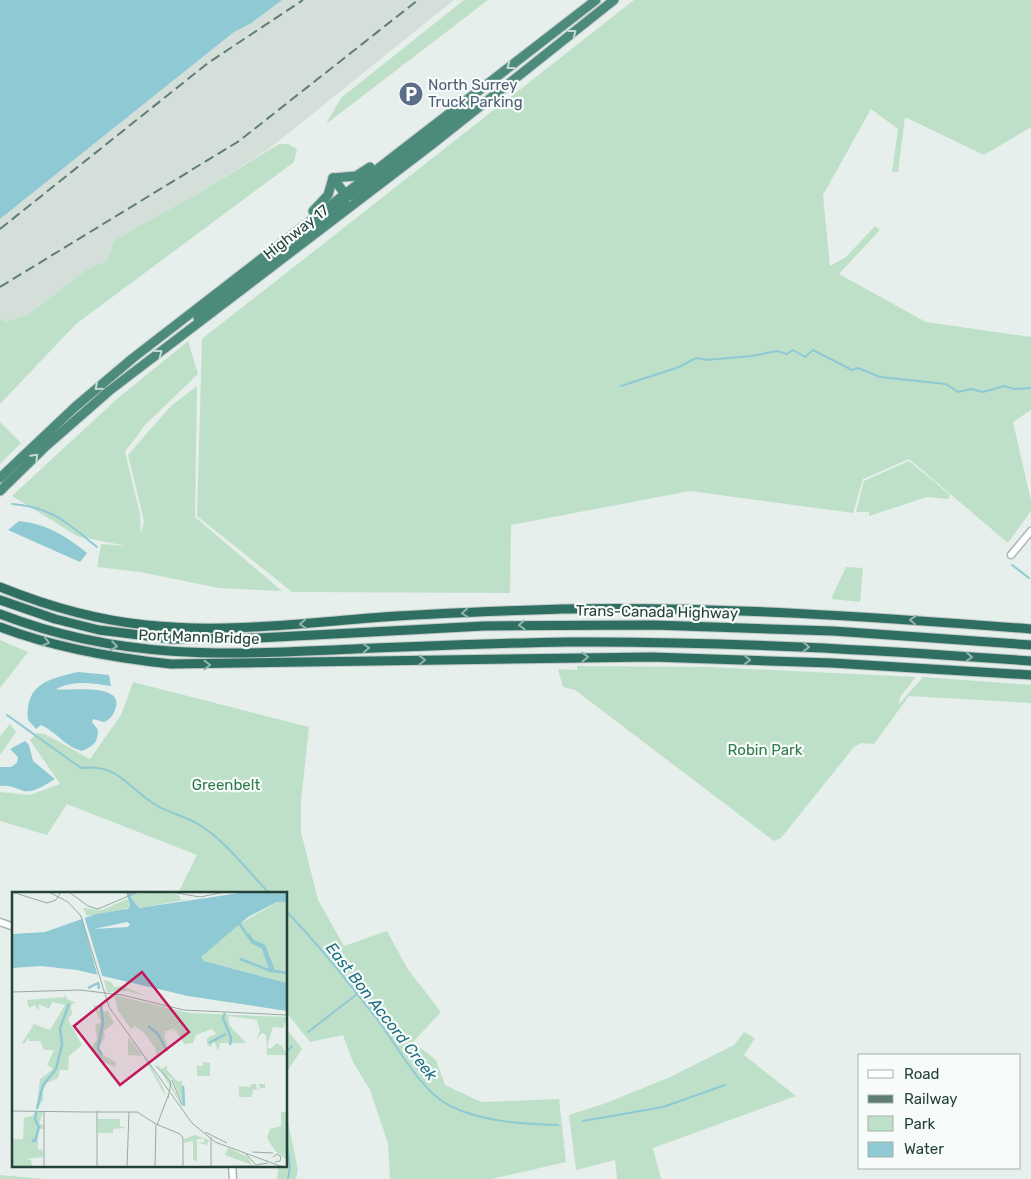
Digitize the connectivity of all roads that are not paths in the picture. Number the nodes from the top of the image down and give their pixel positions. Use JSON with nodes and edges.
{"nodes":[{"id":1,"x":596,"y":0,"type":"edge"},
{"id":2,"x":614,"y":0,"type":"edge"},
{"id":3,"x":535,"y":64,"type":"junction"},
{"id":4,"x":453,"y":110,"type":"junction"},
{"id":5,"x":333,"y":178,"type":"junction"},
{"id":6,"x":345,"y":194,"type":"junction"},
{"id":7,"x":245,"y":270,"type":"junction"},
{"id":8,"x":179,"y":338,"type":"junction"},
{"id":9,"x":0,"y":478,"type":"edge"},
{"id":10,"x":0,"y":491,"type":"edge"},
{"id":11,"x":1031,"y":531,"type":"edge"},
{"id":12,"x":1011,"y":555,"type":"dead end"},
{"id":13,"x":0,"y":587,"type":"edge"},
{"id":14,"x":0,"y":600,"type":"edge"},
{"id":15,"x":0,"y":614,"type":"edge"},
{"id":16,"x":0,"y":627,"type":"edge"},
{"id":17,"x":1031,"y":629,"type":"edge"},
{"id":18,"x":282,"y":637,"type":"joint"},
{"id":19,"x":1031,"y":640,"type":"edge"},
{"id":20,"x":992,"y":641,"type":"junction"},
{"id":21,"x":1031,"y":645,"type":"edge"},
{"id":22,"x":282,"y":652,"type":"joint"},
{"id":23,"x":1031,"y":661,"type":"edge"},
{"id":24,"x":1031,"y":675,"type":"edge"},
{"id":25,"x":0,"y":922,"type":"edge"},
{"id":26,"x":12,"y":926,"type":"edge"},
{"id":27,"x":232,"y":1166,"type":"edge"},
{"id":28,"x":233,"y":1179,"type":"edge"}],
"edges":[{"from":1,"to":4,"type":"highway","name":"Highway 17","one_way":true},
{"from":3,"to":2,"type":"highway","name":"Highway 17","one_way":true},
{"from":3,"to":6,"type":"highway"},
{"from":3,"to":8,"type":"highway","name":"Highway 17"},
{"from":4,"to":5,"type":"highway"},
{"from":4,"to":6,"type":"highway","name":"Highway 17"},
{"from":5,"to":6,"type":"highway"},
{"from":5,"to":7,"type":"highway"},
{"from":6,"to":7,"type":"highway","name":"Highway 17"},
{"from":6,"to":8,"type":"highway"},
{"from":7,"to":9,"type":"highway","name":"Highway 17","one_way":true},
{"from":10,"to":8,"type":"highway","name":"Highway 17","one_way":true},
{"from":11,"to":12,"type":"street"},
{"from":17,"to":13,"type":"highway","one_way":true},
{"from":14,"to":18,"type":"highway","name":"Port Mann Bridge"},
{"from":15,"to":22,"type":"highway","name":"Port Mann Bridge","one_way":true},
{"from":16,"to":24,"type":"highway","one_way":true},
{"from":20,"to":18,"type":"highway","name":"Trans-Canada Highway","one_way":true},
{"from":19,"to":20,"type":"highway"},
{"from":20,"to":21,"type":"highway","name":"Trans-Canada Highway"},
{"from":22,"to":23,"type":"highway","name":"Trans-Canada Highway","one_way":true},
{"from":25,"to":26,"type":"street"},
{"from":27,"to":28,"type":"street"}]}
